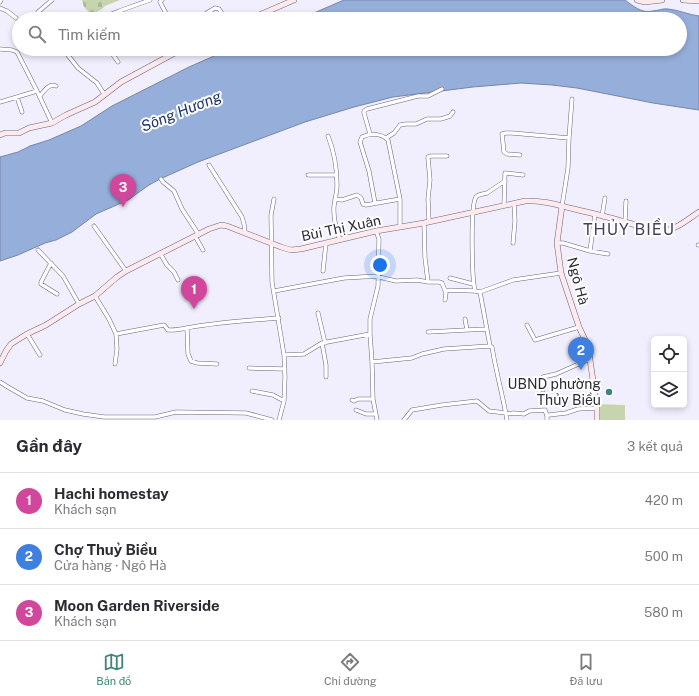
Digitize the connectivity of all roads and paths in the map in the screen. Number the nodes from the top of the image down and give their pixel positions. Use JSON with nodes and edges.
{"nodes":[{"id":1,"x":52,"y":0,"type":"edge"},
{"id":2,"x":150,"y":0,"type":"edge"},
{"id":3,"x":294,"y":0,"type":"edge"},
{"id":4,"x":637,"y":0,"type":"edge"},
{"id":5,"x":662,"y":0,"type":"edge"},
{"id":6,"x":683,"y":0,"type":"edge"},
{"id":7,"x":160,"y":1,"type":"edge"},
{"id":8,"x":699,"y":1,"type":"edge"},
{"id":9,"x":0,"y":8,"type":"edge"},
{"id":10,"x":38,"y":12,"type":"edge"},
{"id":11,"x":115,"y":12,"type":"edge"},
{"id":12,"x":165,"y":12,"type":"edge"},
{"id":13,"x":208,"y":12,"type":"edge"},
{"id":14,"x":222,"y":12,"type":"edge"},
{"id":15,"x":266,"y":12,"type":"edge"},
{"id":16,"x":12,"y":15,"type":"edge"},
{"id":17,"x":0,"y":49,"type":"edge"},
{"id":18,"x":12,"y":50,"type":"edge"},
{"id":19,"x":19,"y":56,"type":"edge"},
{"id":20,"x":69,"y":56,"type":"edge"},
{"id":21,"x":114,"y":56,"type":"edge"},
{"id":22,"x":169,"y":56,"type":"edge"},
{"id":23,"x":118,"y":62,"type":"dead end"},
{"id":24,"x":56,"y":86,"type":"dead end"},
{"id":25,"x":442,"y":89,"type":"dead end"},
{"id":26,"x":37,"y":91,"type":"junction"},
{"id":27,"x":104,"y":94,"type":"junction"},
{"id":28,"x":40,"y":96,"type":"junction"},
{"id":29,"x":17,"y":97,"type":"junction"},
{"id":30,"x":572,"y":99,"type":"dead end"},
{"id":31,"x":0,"y":102,"type":"edge"},
{"id":32,"x":22,"y":112,"type":"dead end"},
{"id":33,"x":453,"y":112,"type":"dead end"},
{"id":34,"x":52,"y":123,"type":"junction"},
{"id":35,"x":370,"y":134,"type":"junction"},
{"id":36,"x":0,"y":135,"type":"edge"},
{"id":37,"x":328,"y":136,"type":"dead end"},
{"id":38,"x":386,"y":138,"type":"junction"},
{"id":39,"x":569,"y":138,"type":"junction"},
{"id":40,"x":520,"y":154,"type":"dead end"},
{"id":41,"x":447,"y":156,"type":"dead end"},
{"id":42,"x":210,"y":165,"type":"dead end"},
{"id":43,"x":308,"y":175,"type":"dead end"},
{"id":44,"x":336,"y":175,"type":"junction"},
{"id":45,"x":524,"y":175,"type":"dead end"},
{"id":46,"x":161,"y":179,"type":"dead end"},
{"id":47,"x":505,"y":181,"type":"junction"},
{"id":48,"x":605,"y":198,"type":"dead end"},
{"id":49,"x":336,"y":199,"type":"junction"},
{"id":50,"x":400,"y":199,"type":"junction"},
{"id":51,"x":274,"y":200,"type":"dead end"},
{"id":52,"x":626,"y":201,"type":"dead end"},
{"id":53,"x":375,"y":203,"type":"junction"},
{"id":54,"x":514,"y":203,"type":"junction"},
{"id":55,"x":504,"y":205,"type":"junction"},
{"id":56,"x":562,"y":206,"type":"junction"},
{"id":57,"x":473,"y":212,"type":"junction"},
{"id":58,"x":699,"y":212,"type":"edge"},
{"id":59,"x":595,"y":214,"type":"junction"},
{"id":60,"x":602,"y":216,"type":"junction"},
{"id":61,"x":426,"y":222,"type":"junction"},
{"id":62,"x":625,"y":222,"type":"junction"},
{"id":63,"x":94,"y":226,"type":"dead end"},
{"id":64,"x":400,"y":227,"type":"junction"},
{"id":65,"x":376,"y":232,"type":"junction"},
{"id":66,"x":244,"y":233,"type":"junction"},
{"id":67,"x":197,"y":236,"type":"junction"},
{"id":68,"x":340,"y":240,"type":"junction"},
{"id":69,"x":326,"y":243,"type":"junction"},
{"id":70,"x":513,"y":243,"type":"dead end"},
{"id":71,"x":557,"y":243,"type":"junction"},
{"id":72,"x":272,"y":244,"type":"junction"},
{"id":73,"x":38,"y":250,"type":"dead end"},
{"id":74,"x":203,"y":250,"type":"dead end"},
{"id":75,"x":590,"y":251,"type":"junction"},
{"id":76,"x":160,"y":253,"type":"junction"},
{"id":77,"x":608,"y":254,"type":"dead end"},
{"id":78,"x":51,"y":263,"type":"junction"},
{"id":79,"x":126,"y":271,"type":"junction"},
{"id":80,"x":323,"y":271,"type":"dead end"},
{"id":81,"x":560,"y":273,"type":"junction"},
{"id":82,"x":378,"y":276,"type":"junction"},
{"id":83,"x":450,"y":278,"type":"dead end"},
{"id":84,"x":178,"y":280,"type":"dead end"},
{"id":85,"x":428,"y":282,"type":"junction"},
{"id":86,"x":473,"y":284,"type":"junction"},
{"id":87,"x":445,"y":290,"type":"junction"},
{"id":88,"x":475,"y":291,"type":"junction"},
{"id":89,"x":274,"y":292,"type":"junction"},
{"id":90,"x":480,"y":292,"type":"junction"},
{"id":91,"x":57,"y":294,"type":"dead end"},
{"id":92,"x":95,"y":296,"type":"junction"},
{"id":93,"x":445,"y":300,"type":"dead end"},
{"id":94,"x":79,"y":304,"type":"junction"},
{"id":95,"x":318,"y":313,"type":"dead end"},
{"id":96,"x":279,"y":318,"type":"junction"},
{"id":97,"x":465,"y":319,"type":"dead end"},
{"id":98,"x":528,"y":325,"type":"dead end"},
{"id":99,"x":579,"y":327,"type":"junction"},
{"id":100,"x":187,"y":328,"type":"junction"},
{"id":101,"x":486,"y":329,"type":"junction"},
{"id":102,"x":467,"y":330,"type":"junction"},
{"id":103,"x":428,"y":332,"type":"dead end"},
{"id":104,"x":27,"y":334,"type":"junction"},
{"id":105,"x":116,"y":334,"type":"junction"},
{"id":106,"x":370,"y":334,"type":"junction"},
{"id":107,"x":324,"y":343,"type":"junction"},
{"id":108,"x":490,"y":346,"type":"junction"},
{"id":109,"x":40,"y":355,"type":"dead end"},
{"id":110,"x":284,"y":355,"type":"junction"},
{"id":111,"x":590,"y":359,"type":"junction"},
{"id":112,"x":372,"y":362,"type":"junction"},
{"id":113,"x":0,"y":363,"type":"edge"},
{"id":114,"x":115,"y":364,"type":"dead end"},
{"id":115,"x":217,"y":364,"type":"dead end"},
{"id":116,"x":249,"y":368,"type":"dead end"},
{"id":117,"x":285,"y":369,"type":"junction"},
{"id":118,"x":326,"y":377,"type":"dead end"},
{"id":119,"x":0,"y":382,"type":"edge"},
{"id":120,"x":252,"y":390,"type":"dead end"},
{"id":121,"x":543,"y":390,"type":"dead end"},
{"id":122,"x":373,"y":399,"type":"junction"},
{"id":123,"x":352,"y":400,"type":"dead end"},
{"id":124,"x":284,"y":401,"type":"junction"},
{"id":125,"x":596,"y":408,"type":"junction"},
{"id":126,"x":356,"y":410,"type":"dead end"},
{"id":127,"x":376,"y":414,"type":"junction"},
{"id":128,"x":506,"y":414,"type":"junction"},
{"id":129,"x":547,"y":419,"type":"edge"},
{"id":130,"x":272,"y":420,"type":"edge"},
{"id":131,"x":278,"y":420,"type":"edge"},
{"id":132,"x":377,"y":420,"type":"edge"},
{"id":133,"x":404,"y":420,"type":"edge"},
{"id":134,"x":507,"y":420,"type":"edge"},
{"id":135,"x":597,"y":420,"type":"edge"}],
"edges":[{"from":1,"to":10,"type":"street"},
{"from":2,"to":11,"type":"street"},
{"from":3,"to":15,"type":"street"},
{"from":4,"to":5,"type":"street"},
{"from":6,"to":8,"type":"street"},
{"from":7,"to":12,"type":"street"},
{"from":9,"to":16,"type":"street"},
{"from":13,"to":14,"type":"street"},
{"from":17,"to":18,"type":"street"},
{"from":19,"to":26,"type":"street"},
{"from":20,"to":27,"type":"street"},
{"from":21,"to":23,"type":"street"},
{"from":22,"to":27,"type":"street"},
{"from":24,"to":28,"type":"street"},
{"from":25,"to":35,"type":"street"},
{"from":26,"to":28,"type":"street"},
{"from":26,"to":29,"type":"street"},
{"from":27,"to":34,"type":"street"},
{"from":28,"to":34,"type":"street"},
{"from":29,"to":31,"type":"street"},
{"from":29,"to":32,"type":"street"},
{"from":30,"to":39,"type":"street","name":"Ngô Hà"},
{"from":33,"to":38,"type":"street"},
{"from":34,"to":36,"type":"street"},
{"from":35,"to":38,"type":"street"},
{"from":35,"to":53,"type":"street"},
{"from":37,"to":44,"type":"street"},
{"from":38,"to":50,"type":"street"},
{"from":39,"to":40,"type":"street"},
{"from":39,"to":56,"type":"street","name":"Ngô Hà"},
{"from":41,"to":61,"type":"street"},
{"from":42,"to":66,"type":"street"},
{"from":43,"to":44,"type":"street"},
{"from":44,"to":49,"type":"street"},
{"from":45,"to":47,"type":"street"},
{"from":46,"to":67,"type":"street"},
{"from":47,"to":55,"type":"street"},
{"from":47,"to":57,"type":"street"},
{"from":48,"to":60,"type":"street"},
{"from":49,"to":53,"type":"street"},
{"from":49,"to":68,"type":"street"},
{"from":50,"to":53,"type":"street"},
{"from":50,"to":64,"type":"street"},
{"from":51,"to":72,"type":"street"},
{"from":52,"to":62,"type":"street"},
{"from":54,"to":55,"type":"street","name":"Bùi Thị Xuân"},
{"from":54,"to":56,"type":"street","name":"Bùi Thị Xuân"},
{"from":54,"to":70,"type":"street"},
{"from":55,"to":57,"type":"street","name":"Bùi Thị Xuân"},
{"from":56,"to":59,"type":"street","name":"Bùi Thị Xuân"},
{"from":56,"to":71,"type":"street","name":"Ngô Hà"},
{"from":57,"to":61,"type":"street","name":"Bùi Thị Xuân"},
{"from":57,"to":86,"type":"street"},
{"from":58,"to":62,"type":"street","name":"Bùi Thị Xuân"},
{"from":59,"to":60,"type":"street","name":"Bùi Thị Xuân"},
{"from":59,"to":75,"type":"street"},
{"from":60,"to":62,"type":"street","name":"Bùi Thị Xuân"},
{"from":61,"to":64,"type":"street","name":"Bùi Thị Xuân"},
{"from":61,"to":85,"type":"street"},
{"from":63,"to":79,"type":"street"},
{"from":64,"to":65,"type":"street","name":"Bùi Thị Xuân"},
{"from":65,"to":68,"type":"street","name":"Bùi Thị Xuân"},
{"from":65,"to":82,"type":"street"},
{"from":66,"to":67,"type":"street","name":"Bùi Thị Xuân"},
{"from":66,"to":72,"type":"street","name":"Bùi Thị Xuân"},
{"from":67,"to":74,"type":"street"},
{"from":67,"to":76,"type":"street","name":"Bùi Thị Xuân"},
{"from":68,"to":69,"type":"street","name":"Bùi Thị Xuân"},
{"from":69,"to":72,"type":"street","name":"Bùi Thị Xuân"},
{"from":69,"to":80,"type":"street"},
{"from":71,"to":75,"type":"street"},
{"from":71,"to":81,"type":"street","name":"Ngô Hà"},
{"from":72,"to":89,"type":"street"},
{"from":73,"to":78,"type":"street"},
{"from":75,"to":77,"type":"street"},
{"from":76,"to":79,"type":"street","name":"Bùi Thị Xuân"},
{"from":76,"to":84,"type":"street"},
{"from":78,"to":91,"type":"street"},
{"from":78,"to":94,"type":"street"},
{"from":79,"to":92,"type":"street","name":"Bùi Thị Xuân"},
{"from":81,"to":90,"type":"street"},
{"from":81,"to":99,"type":"street","name":"Ngô Hà"},
{"from":82,"to":85,"type":"street"},
{"from":82,"to":89,"type":"street"},
{"from":82,"to":106,"type":"street"},
{"from":83,"to":86,"type":"street"},
{"from":85,"to":87,"type":"street"},
{"from":86,"to":88,"type":"street"},
{"from":87,"to":88,"type":"street"},
{"from":87,"to":93,"type":"street"},
{"from":88,"to":90,"type":"street"},
{"from":89,"to":96,"type":"street"},
{"from":90,"to":101,"type":"street"},
{"from":92,"to":94,"type":"street","name":"Bùi Thị Xuân"},
{"from":92,"to":105,"type":"street"},
{"from":94,"to":104,"type":"street","name":"Bùi Thị Xuân"},
{"from":95,"to":107,"type":"street"},
{"from":96,"to":100,"type":"street"},
{"from":96,"to":110,"type":"street"},
{"from":97,"to":102,"type":"street"},
{"from":98,"to":99,"type":"street"},
{"from":99,"to":111,"type":"street","name":"Ngô Hà"},
{"from":100,"to":105,"type":"street"},
{"from":100,"to":115,"type":"street"},
{"from":101,"to":102,"type":"street"},
{"from":101,"to":108,"type":"street"},
{"from":102,"to":103,"type":"street"},
{"from":104,"to":109,"type":"street"},
{"from":104,"to":113,"type":"street","name":"Bùi Thị Xuân"},
{"from":105,"to":114,"type":"street"},
{"from":106,"to":107,"type":"street"},
{"from":106,"to":112,"type":"street"},
{"from":107,"to":110,"type":"street"},
{"from":107,"to":118,"type":"street"},
{"from":108,"to":112,"type":"street"},
{"from":108,"to":128,"type":"street"},
{"from":110,"to":117,"type":"street"},
{"from":111,"to":121,"type":"street"},
{"from":111,"to":125,"type":"street","name":"Ngô Hà"},
{"from":112,"to":122,"type":"street"},
{"from":116,"to":117,"type":"street"},
{"from":117,"to":124,"type":"street"},
{"from":119,"to":130,"type":"street"},
{"from":120,"to":124,"type":"street"},
{"from":122,"to":123,"type":"street"},
{"from":122,"to":127,"type":"street"},
{"from":124,"to":131,"type":"street"},
{"from":125,"to":129,"type":"street"},
{"from":125,"to":135,"type":"street","name":"Ngô Hà"},
{"from":126,"to":127,"type":"street"},
{"from":127,"to":132,"type":"street"},
{"from":128,"to":129,"type":"street"},
{"from":128,"to":133,"type":"street"},
{"from":128,"to":134,"type":"street"}]}
